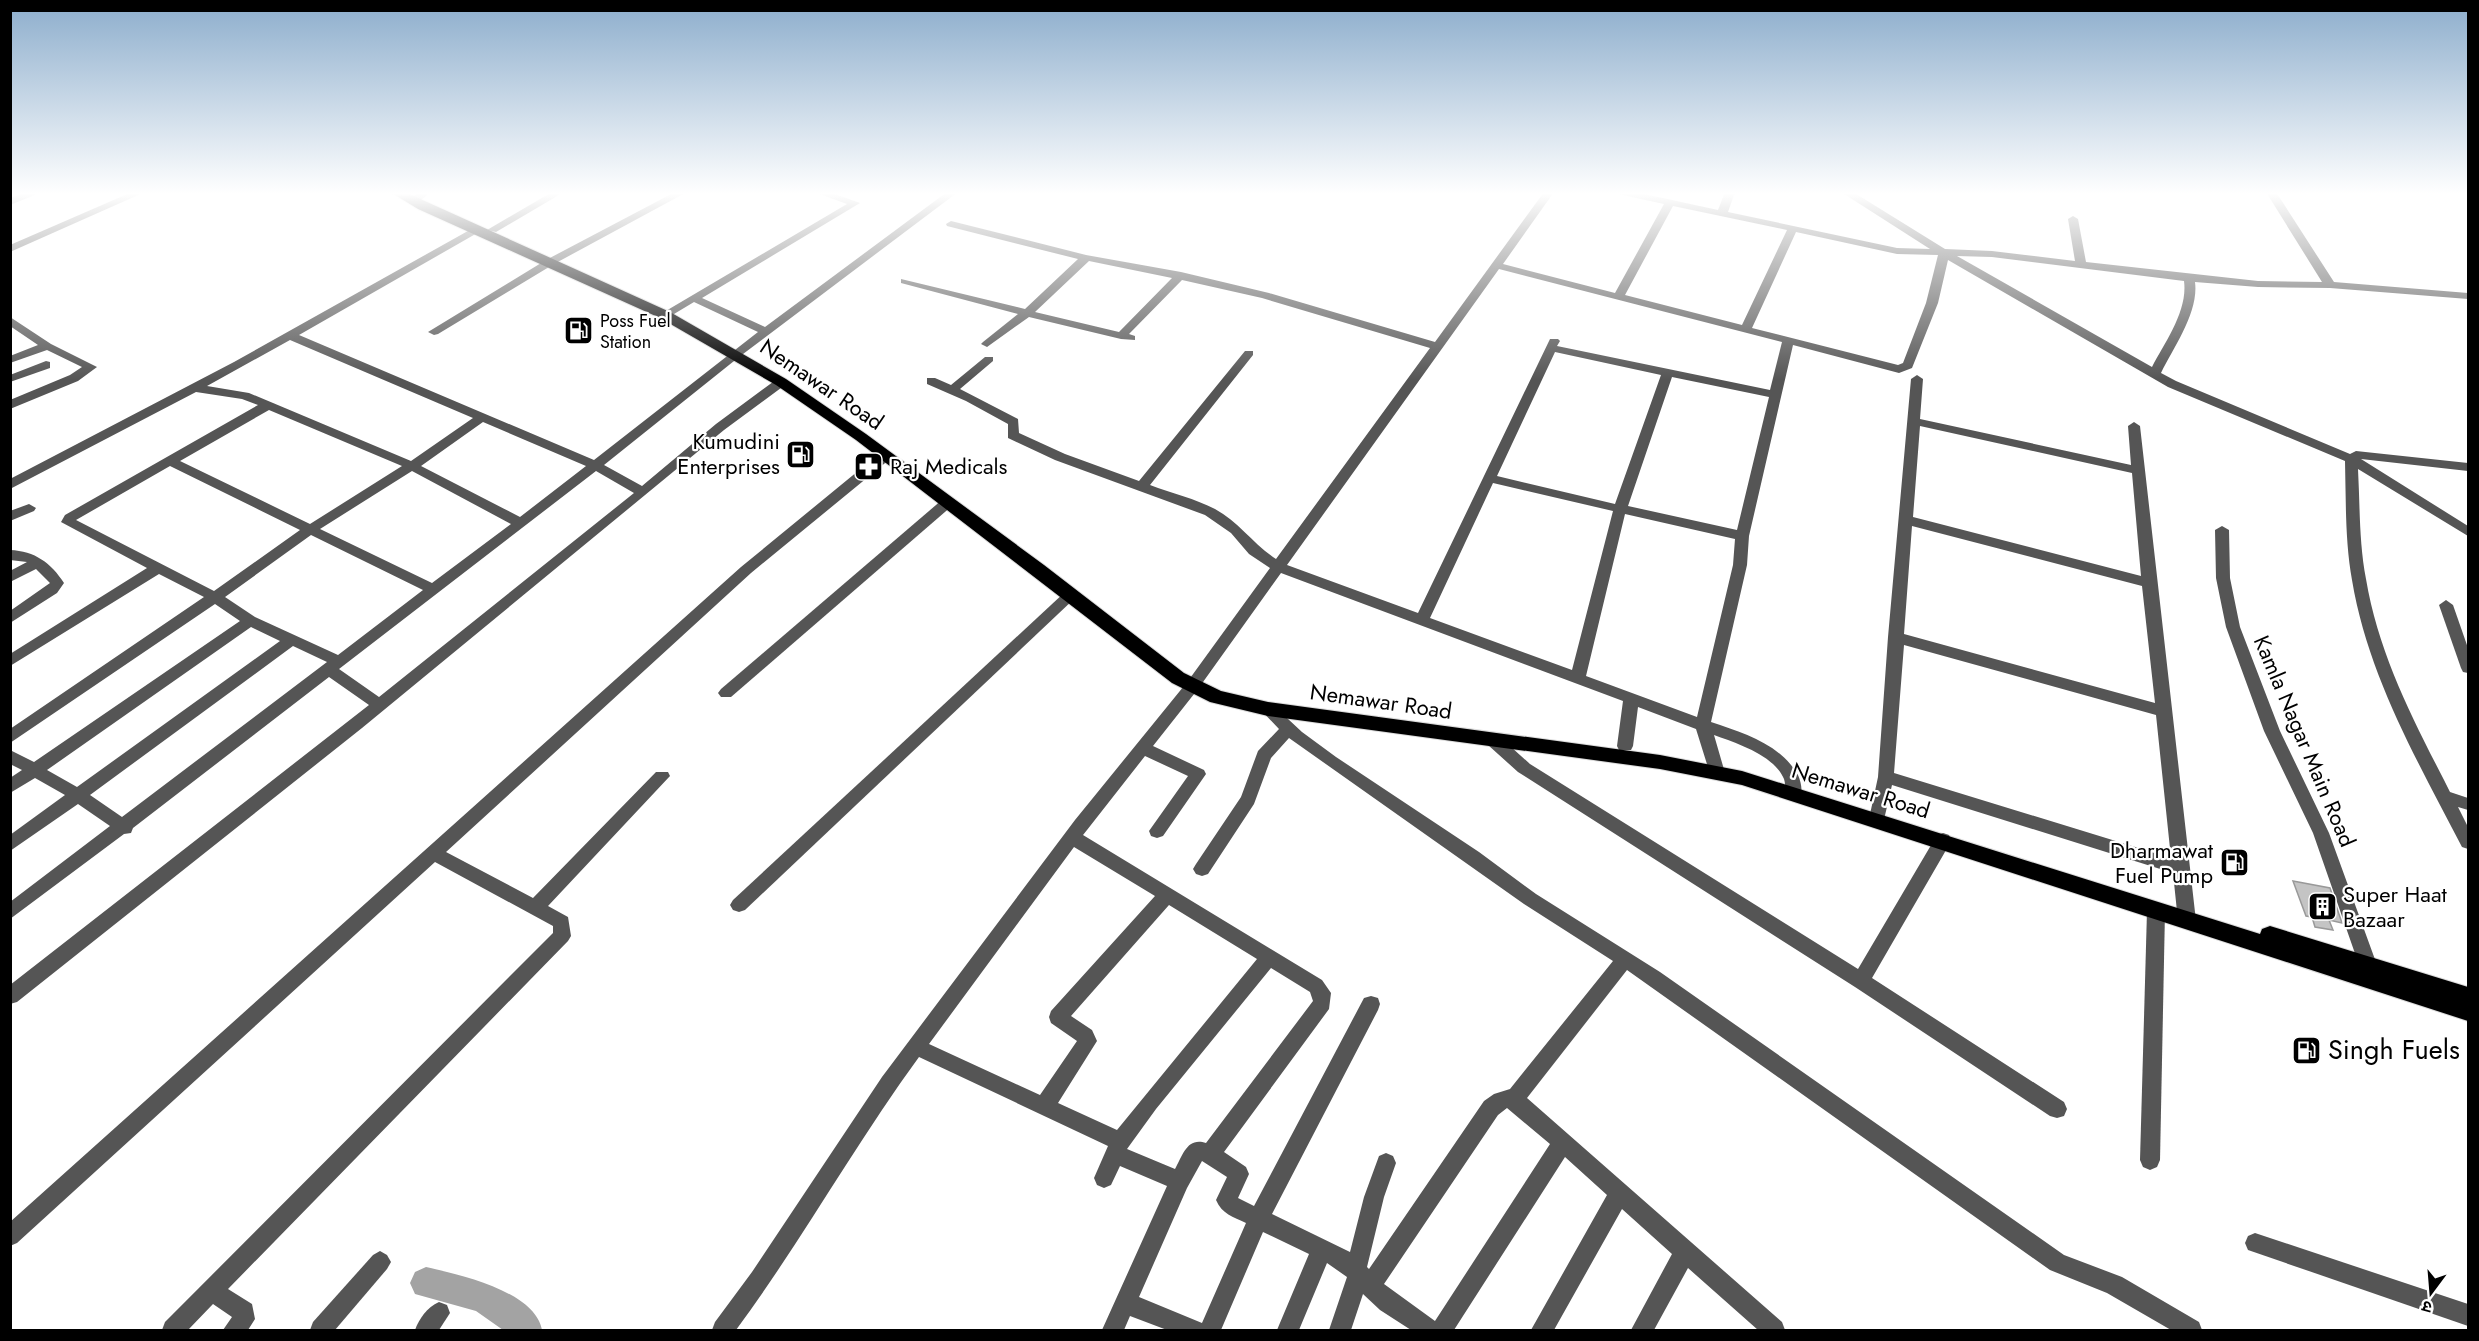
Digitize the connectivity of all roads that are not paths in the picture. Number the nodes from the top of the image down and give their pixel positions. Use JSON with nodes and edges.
{"nodes":[{"id":1,"x":437,"y":255,"type":"edge"},
{"id":2,"x":540,"y":255,"type":"edge"},
{"id":3,"x":563,"y":255,"type":"edge"},
{"id":4,"x":768,"y":255,"type":"edge"},
{"id":5,"x":869,"y":255,"type":"edge"},
{"id":6,"x":1072,"y":255,"type":"edge"},
{"id":7,"x":1502,"y":255,"type":"edge"},
{"id":8,"x":1644,"y":255,"type":"edge"},
{"id":9,"x":1780,"y":255,"type":"edge"},
{"id":10,"x":1944,"y":255,"type":"edge"},
{"id":11,"x":1947,"y":255,"type":"edge"},
{"id":12,"x":1997,"y":255,"type":"edge"},
{"id":13,"x":2079,"y":255,"type":"edge"},
{"id":14,"x":2311,"y":255,"type":"edge"},
{"id":15,"x":1086,"y":258,"type":"junction"},
{"id":16,"x":553,"y":260,"type":"junction"},
{"id":17,"x":2081,"y":264,"type":"junction"},
{"id":18,"x":1494,"y":265,"type":"junction"},
{"id":19,"x":1181,"y":275,"type":"junction"},
{"id":20,"x":2189,"y":278,"type":"junction"},
{"id":21,"x":904,"y":281,"type":"dead end"},
{"id":22,"x":2330,"y":285,"type":"junction"},
{"id":23,"x":2469,"y":296,"type":"edge"},
{"id":24,"x":1618,"y":297,"type":"junction"},
{"id":25,"x":694,"y":298,"type":"junction"},
{"id":26,"x":669,"y":313,"type":"junction"},
{"id":27,"x":1027,"y":313,"type":"junction"},
{"id":28,"x":10,"y":320,"type":"edge"},
{"id":29,"x":1745,"y":330,"type":"junction"},
{"id":30,"x":434,"y":332,"type":"dead end"},
{"id":31,"x":766,"y":332,"type":"junction"},
{"id":32,"x":288,"y":335,"type":"junction"},
{"id":33,"x":1788,"y":340,"type":"junction"},
{"id":34,"x":987,"y":344,"type":"dead end"},
{"id":35,"x":48,"y":346,"type":"junction"},
{"id":36,"x":1436,"y":346,"type":"junction"},
{"id":37,"x":740,"y":352,"type":"junction"},
{"id":38,"x":1249,"y":353,"type":"dead end"},
{"id":39,"x":989,"y":359,"type":"dead end"},
{"id":40,"x":10,"y":360,"type":"edge"},
{"id":41,"x":46,"y":365,"type":"dead end"},
{"id":42,"x":1668,"y":373,"type":"junction"},
{"id":43,"x":2154,"y":374,"type":"junction"},
{"id":44,"x":10,"y":379,"type":"edge"},
{"id":45,"x":1917,"y":379,"type":"dead end"},
{"id":46,"x":931,"y":381,"type":"dead end"},
{"id":47,"x":781,"y":382,"type":"junction"},
{"id":48,"x":195,"y":388,"type":"junction"},
{"id":49,"x":951,"y":390,"type":"junction"},
{"id":50,"x":1776,"y":395,"type":"junction"},
{"id":51,"x":10,"y":405,"type":"edge"},
{"id":52,"x":268,"y":405,"type":"junction"},
{"id":53,"x":484,"y":416,"type":"junction"},
{"id":54,"x":1914,"y":421,"type":"junction"},
{"id":55,"x":2134,"y":426,"type":"dead end"},
{"id":56,"x":870,"y":437,"type":"junction"},
{"id":57,"x":885,"y":456,"type":"junction"},
{"id":58,"x":2351,"y":459,"type":"junction"},
{"id":59,"x":170,"y":461,"type":"junction"},
{"id":60,"x":593,"y":464,"type":"junction"},
{"id":61,"x":412,"y":466,"type":"junction"},
{"id":62,"x":2469,"y":467,"type":"edge"},
{"id":63,"x":2138,"y":470,"type":"junction"},
{"id":64,"x":1490,"y":478,"type":"junction"},
{"id":65,"x":10,"y":485,"type":"edge"},
{"id":66,"x":1143,"y":485,"type":"junction"},
{"id":67,"x":643,"y":492,"type":"junction"},
{"id":68,"x":948,"y":502,"type":"junction"},
{"id":69,"x":29,"y":508,"type":"dead end"},
{"id":70,"x":1620,"y":509,"type":"junction"},
{"id":71,"x":10,"y":517,"type":"edge"},
{"id":72,"x":1906,"y":520,"type":"junction"},
{"id":73,"x":521,"y":523,"type":"junction"},
{"id":74,"x":2222,"y":530,"type":"dead end"},
{"id":75,"x":310,"y":531,"type":"junction"},
{"id":76,"x":2469,"y":532,"type":"edge"},
{"id":77,"x":1742,"y":536,"type":"junction"},
{"id":78,"x":10,"y":555,"type":"edge"},
{"id":79,"x":38,"y":562,"type":"junction"},
{"id":80,"x":1277,"y":566,"type":"junction"},
{"id":81,"x":158,"y":568,"type":"junction"},
{"id":82,"x":10,"y":577,"type":"edge"},
{"id":83,"x":2149,"y":583,"type":"junction"},
{"id":84,"x":434,"y":590,"type":"junction"},
{"id":85,"x":1070,"y":595,"type":"junction"},
{"id":86,"x":214,"y":597,"type":"junction"},
{"id":87,"x":2446,"y":605,"type":"dead end"},
{"id":88,"x":10,"y":618,"type":"edge"},
{"id":89,"x":1422,"y":620,"type":"junction"},
{"id":90,"x":250,"y":621,"type":"junction"},
{"id":91,"x":1128,"y":633,"type":"junction"},
{"id":92,"x":1895,"y":637,"type":"junction"},
{"id":93,"x":290,"y":641,"type":"junction"},
{"id":94,"x":10,"y":661,"type":"edge"},
{"id":95,"x":334,"y":666,"type":"junction"},
{"id":96,"x":2469,"y":669,"type":"edge"},
{"id":97,"x":1578,"y":678,"type":"junction"},
{"id":98,"x":1195,"y":681,"type":"junction"},
{"id":99,"x":726,"y":693,"type":"dead end"},
{"id":100,"x":1631,"y":699,"type":"junction"},
{"id":101,"x":379,"y":705,"type":"junction"},
{"id":102,"x":1268,"y":709,"type":"junction"},
{"id":103,"x":2164,"y":711,"type":"junction"},
{"id":104,"x":1703,"y":725,"type":"junction"},
{"id":105,"x":1288,"y":728,"type":"junction"},
{"id":106,"x":10,"y":737,"type":"edge"},
{"id":107,"x":1494,"y":741,"type":"junction"},
{"id":108,"x":1625,"y":746,"type":"junction"},
{"id":109,"x":1143,"y":748,"type":"junction"},
{"id":110,"x":10,"y":756,"type":"edge"},
{"id":111,"x":1715,"y":767,"type":"junction"},
{"id":112,"x":34,"y":770,"type":"junction"},
{"id":113,"x":662,"y":776,"type":"dead end"},
{"id":114,"x":1886,"y":777,"type":"junction"},
{"id":115,"x":10,"y":787,"type":"edge"},
{"id":116,"x":1794,"y":787,"type":"junction"},
{"id":117,"x":78,"y":795,"type":"junction"},
{"id":118,"x":2446,"y":797,"type":"junction"},
{"id":119,"x":2469,"y":804,"type":"edge"},
{"id":120,"x":1879,"y":814,"type":"junction"},
{"id":121,"x":125,"y":828,"type":"junction"},
{"id":122,"x":1157,"y":831,"type":"dead end"},
{"id":123,"x":1072,"y":837,"type":"junction"},
{"id":124,"x":1943,"y":840,"type":"junction"},
{"id":125,"x":2469,"y":842,"type":"edge"},
{"id":126,"x":10,"y":844,"type":"edge"},
{"id":127,"x":434,"y":854,"type":"junction"},
{"id":128,"x":2180,"y":868,"type":"junction"},
{"id":129,"x":1202,"y":869,"type":"dead end"},
{"id":130,"x":1166,"y":896,"type":"junction"},
{"id":131,"x":740,"y":905,"type":"dead end"},
{"id":132,"x":535,"y":908,"type":"junction"},
{"id":133,"x":2156,"y":911,"type":"junction"},
{"id":134,"x":10,"y":912,"type":"edge"},
{"id":135,"x":2186,"y":914,"type":"junction"},
{"id":136,"x":1269,"y":958,"type":"junction"},
{"id":137,"x":1625,"y":959,"type":"junction"},
{"id":138,"x":2368,"y":964,"type":"junction"},
{"id":139,"x":1861,"y":981,"type":"junction"},
{"id":140,"x":10,"y":996,"type":"edge"},
{"id":141,"x":2469,"y":997,"type":"edge"},
{"id":142,"x":1371,"y":1004,"type":"dead end"},
{"id":143,"x":2469,"y":1011,"type":"edge"},
{"id":144,"x":917,"y":1047,"type":"junction"},
{"id":145,"x":1514,"y":1099,"type":"junction"},
{"id":146,"x":1045,"y":1105,"type":"junction"},
{"id":147,"x":2057,"y":1109,"type":"dead end"},
{"id":148,"x":1564,"y":1141,"type":"junction"},
{"id":149,"x":1118,"y":1148,"type":"junction"},
{"id":150,"x":1210,"y":1154,"type":"junction"},
{"id":151,"x":2150,"y":1160,"type":"dead end"},
{"id":152,"x":1386,"y":1163,"type":"dead end"},
{"id":153,"x":1104,"y":1178,"type":"dead end"},
{"id":154,"x":1180,"y":1180,"type":"junction"},
{"id":155,"x":1619,"y":1195,"type":"junction"},
{"id":156,"x":1258,"y":1220,"type":"junction"},
{"id":157,"x":10,"y":1236,"type":"edge"},
{"id":158,"x":2255,"y":1243,"type":"dead end"},
{"id":159,"x":1322,"y":1249,"type":"junction"},
{"id":160,"x":1685,"y":1252,"type":"junction"},
{"id":161,"x":380,"y":1262,"type":"dead end"},
{"id":162,"x":1361,"y":1276,"type":"junction"},
{"id":163,"x":212,"y":1291,"type":"junction"},
{"id":164,"x":1125,"y":1303,"type":"junction"},
{"id":165,"x":2469,"y":1315,"type":"edge"},
{"id":166,"x":173,"y":1330,"type":"edge"},
{"id":167,"x":234,"y":1330,"type":"edge"},
{"id":168,"x":321,"y":1330,"type":"edge"},
{"id":169,"x":723,"y":1330,"type":"edge"},
{"id":170,"x":1113,"y":1330,"type":"edge"},
{"id":171,"x":1194,"y":1330,"type":"edge"},
{"id":172,"x":1210,"y":1330,"type":"edge"},
{"id":173,"x":1288,"y":1330,"type":"edge"},
{"id":174,"x":1340,"y":1330,"type":"edge"},
{"id":175,"x":1430,"y":1330,"type":"edge"},
{"id":176,"x":1443,"y":1330,"type":"edge"},
{"id":177,"x":1542,"y":1330,"type":"edge"},
{"id":178,"x":1642,"y":1330,"type":"edge"},
{"id":179,"x":1774,"y":1330,"type":"edge"},
{"id":180,"x":2191,"y":1330,"type":"edge"}],
"edges":[{"from":1,"to":32,"type":"street"},
{"from":2,"to":16,"type":"highway","name":"Nemawar Road"},
{"from":3,"to":16,"type":"street"},
{"from":4,"to":25,"type":"street"},
{"from":5,"to":31,"type":"street"},
{"from":6,"to":15,"type":"street"},
{"from":7,"to":18,"type":"street"},
{"from":8,"to":24,"type":"street"},
{"from":9,"to":29,"type":"street"},
{"from":10,"to":33,"type":"street"},
{"from":11,"to":43,"type":"street"},
{"from":12,"to":17,"type":"street"},
{"from":13,"to":17,"type":"street"},
{"from":14,"to":22,"type":"street"},
{"from":15,"to":19,"type":"street"},
{"from":15,"to":27,"type":"street"},
{"from":16,"to":26,"type":"highway","name":"Nemawar Road"},
{"from":16,"to":30,"type":"street"},
{"from":17,"to":20,"type":"street"},
{"from":18,"to":24,"type":"street"},
{"from":18,"to":36,"type":"street"},
{"from":19,"to":27,"type":"street"},
{"from":19,"to":36,"type":"street"},
{"from":20,"to":22,"type":"street"},
{"from":20,"to":43,"type":"street"},
{"from":21,"to":27,"type":"street"},
{"from":22,"to":23,"type":"street"},
{"from":24,"to":29,"type":"street"},
{"from":25,"to":26,"type":"street"},
{"from":25,"to":31,"type":"street"},
{"from":26,"to":37,"type":"highway","name":"Nemawar Road"},
{"from":27,"to":34,"type":"street"},
{"from":28,"to":35,"type":"street"},
{"from":29,"to":33,"type":"street"},
{"from":31,"to":37,"type":"street"},
{"from":32,"to":48,"type":"street"},
{"from":32,"to":53,"type":"street"},
{"from":33,"to":50,"type":"street"},
{"from":35,"to":40,"type":"street"},
{"from":35,"to":51,"type":"street"},
{"from":36,"to":80,"type":"street"},
{"from":37,"to":47,"type":"highway","name":"Nemawar Road"},
{"from":37,"to":56,"type":"highway","name":"Nemawar Road"},
{"from":37,"to":60,"type":"street"},
{"from":38,"to":66,"type":"street"},
{"from":39,"to":49,"type":"street"},
{"from":41,"to":44,"type":"street"},
{"from":42,"to":50,"type":"street"},
{"from":42,"to":64,"type":"street"},
{"from":42,"to":70,"type":"street"},
{"from":43,"to":58,"type":"street"},
{"from":45,"to":54,"type":"street"},
{"from":46,"to":49,"type":"street"},
{"from":47,"to":56,"type":"highway","name":"Nemawar Road"},
{"from":47,"to":67,"type":"street"},
{"from":48,"to":52,"type":"street"},
{"from":48,"to":65,"type":"street"},
{"from":49,"to":66,"type":"street"},
{"from":50,"to":77,"type":"street"},
{"from":52,"to":59,"type":"street"},
{"from":52,"to":61,"type":"street"},
{"from":53,"to":60,"type":"street"},
{"from":53,"to":61,"type":"street"},
{"from":54,"to":63,"type":"street"},
{"from":54,"to":72,"type":"street"},
{"from":55,"to":63,"type":"street"},
{"from":56,"to":57,"type":"highway","name":"Nemawar Road"},
{"from":56,"to":91,"type":"highway","name":"Nemawar Road"},
{"from":57,"to":68,"type":"highway","name":"Nemawar Road"},
{"from":57,"to":127,"type":"street"},
{"from":58,"to":62,"type":"street"},
{"from":58,"to":76,"type":"street"},
{"from":58,"to":118,"type":"street"},
{"from":59,"to":75,"type":"street"},
{"from":59,"to":81,"type":"street"},
{"from":60,"to":67,"type":"street"},
{"from":60,"to":73,"type":"street"},
{"from":61,"to":73,"type":"street"},
{"from":61,"to":75,"type":"street"},
{"from":63,"to":83,"type":"street"},
{"from":64,"to":70,"type":"street"},
{"from":64,"to":89,"type":"street"},
{"from":66,"to":80,"type":"street"},
{"from":67,"to":101,"type":"street"},
{"from":68,"to":85,"type":"highway","name":"Nemawar Road"},
{"from":68,"to":99,"type":"street"},
{"from":69,"to":71,"type":"street"},
{"from":70,"to":77,"type":"street"},
{"from":70,"to":97,"type":"street"},
{"from":72,"to":83,"type":"street"},
{"from":72,"to":92,"type":"street"},
{"from":73,"to":84,"type":"street"},
{"from":74,"to":138,"type":"street","name":"Kamla Nagar Main Road"},
{"from":75,"to":84,"type":"street"},
{"from":75,"to":86,"type":"street"},
{"from":77,"to":104,"type":"street"},
{"from":78,"to":79,"type":"street"},
{"from":79,"to":82,"type":"street"},
{"from":79,"to":88,"type":"street"},
{"from":80,"to":89,"type":"street"},
{"from":80,"to":98,"type":"street"},
{"from":81,"to":86,"type":"street"},
{"from":81,"to":94,"type":"street"},
{"from":83,"to":103,"type":"street"},
{"from":84,"to":95,"type":"street"},
{"from":85,"to":91,"type":"highway","name":"Nemawar Road"},
{"from":85,"to":131,"type":"street"},
{"from":86,"to":90,"type":"street"},
{"from":86,"to":106,"type":"street"},
{"from":87,"to":96,"type":"street"},
{"from":89,"to":97,"type":"street"},
{"from":90,"to":93,"type":"street"},
{"from":90,"to":112,"type":"street"},
{"from":91,"to":98,"type":"highway","name":"Nemawar Road"},
{"from":92,"to":103,"type":"street"},
{"from":92,"to":114,"type":"street"},
{"from":93,"to":95,"type":"street"},
{"from":93,"to":117,"type":"street"},
{"from":95,"to":101,"type":"street"},
{"from":95,"to":121,"type":"street"},
{"from":97,"to":100,"type":"street"},
{"from":98,"to":102,"type":"highway","name":"Nemawar Road"},
{"from":98,"to":108,"type":"highway","name":"Nemawar Road"},
{"from":98,"to":109,"type":"street"},
{"from":100,"to":104,"type":"street"},
{"from":100,"to":108,"type":"street"},
{"from":101,"to":140,"type":"street"},
{"from":102,"to":105,"type":"street"},
{"from":102,"to":107,"type":"highway","name":"Nemawar Road"},
{"from":103,"to":128,"type":"street"},
{"from":104,"to":111,"type":"street"},
{"from":104,"to":116,"type":"street"},
{"from":105,"to":129,"type":"street"},
{"from":105,"to":137,"type":"street"},
{"from":107,"to":111,"type":"highway","name":"Nemawar Road"},
{"from":107,"to":139,"type":"street"},
{"from":108,"to":111,"type":"highway","name":"Nemawar Road"},
{"from":109,"to":122,"type":"street"},
{"from":109,"to":123,"type":"street"},
{"from":110,"to":112,"type":"street"},
{"from":111,"to":116,"type":"highway","name":"Nemawar Road"},
{"from":112,"to":115,"type":"street"},
{"from":112,"to":117,"type":"street"},
{"from":113,"to":132,"type":"street"},
{"from":114,"to":120,"type":"street"},
{"from":114,"to":128,"type":"street"},
{"from":116,"to":120,"type":"highway","name":"Nemawar Road"},
{"from":117,"to":121,"type":"street"},
{"from":117,"to":126,"type":"street"},
{"from":118,"to":119,"type":"street"},
{"from":118,"to":125,"type":"street"},
{"from":120,"to":124,"type":"highway","name":"Nemawar Road"},
{"from":120,"to":135,"type":"highway","name":"Nemawar Road"},
{"from":121,"to":134,"type":"street"},
{"from":123,"to":130,"type":"street"},
{"from":123,"to":144,"type":"street"},
{"from":124,"to":133,"type":"highway","name":"Nemawar Road"},
{"from":124,"to":139,"type":"street"},
{"from":127,"to":132,"type":"street"},
{"from":127,"to":157,"type":"street"},
{"from":128,"to":135,"type":"street"},
{"from":130,"to":136,"type":"street"},
{"from":130,"to":146,"type":"street"},
{"from":132,"to":163,"type":"street"},
{"from":133,"to":135,"type":"highway","name":"Nemawar Road"},
{"from":133,"to":151,"type":"street"},
{"from":135,"to":138,"type":"highway","name":"Nemawar Road"},
{"from":135,"to":143,"type":"highway","name":"Nemawar Road"},
{"from":136,"to":149,"type":"street"},
{"from":136,"to":150,"type":"street"},
{"from":137,"to":145,"type":"street"},
{"from":137,"to":180,"type":"street"},
{"from":138,"to":141,"type":"highway","name":"Nemawar Road"},
{"from":139,"to":147,"type":"street"},
{"from":142,"to":156,"type":"street"},
{"from":144,"to":146,"type":"street"},
{"from":144,"to":169,"type":"street"},
{"from":145,"to":148,"type":"street"},
{"from":145,"to":162,"type":"street"},
{"from":146,"to":149,"type":"street"},
{"from":148,"to":155,"type":"street"},
{"from":148,"to":176,"type":"street"},
{"from":149,"to":153,"type":"street"},
{"from":149,"to":154,"type":"street"},
{"from":150,"to":154,"type":"street"},
{"from":150,"to":156,"type":"street"},
{"from":152,"to":162,"type":"street"},
{"from":154,"to":164,"type":"street"},
{"from":155,"to":160,"type":"street"},
{"from":155,"to":177,"type":"street"},
{"from":156,"to":159,"type":"street"},
{"from":156,"to":172,"type":"street"},
{"from":158,"to":165,"type":"street"},
{"from":159,"to":162,"type":"street"},
{"from":159,"to":173,"type":"street"},
{"from":160,"to":178,"type":"street"},
{"from":160,"to":179,"type":"street"},
{"from":161,"to":168,"type":"street"},
{"from":162,"to":174,"type":"street"},
{"from":162,"to":175,"type":"street"},
{"from":163,"to":166,"type":"street"},
{"from":163,"to":167,"type":"street"},
{"from":164,"to":170,"type":"street"},
{"from":164,"to":171,"type":"street"}]}
